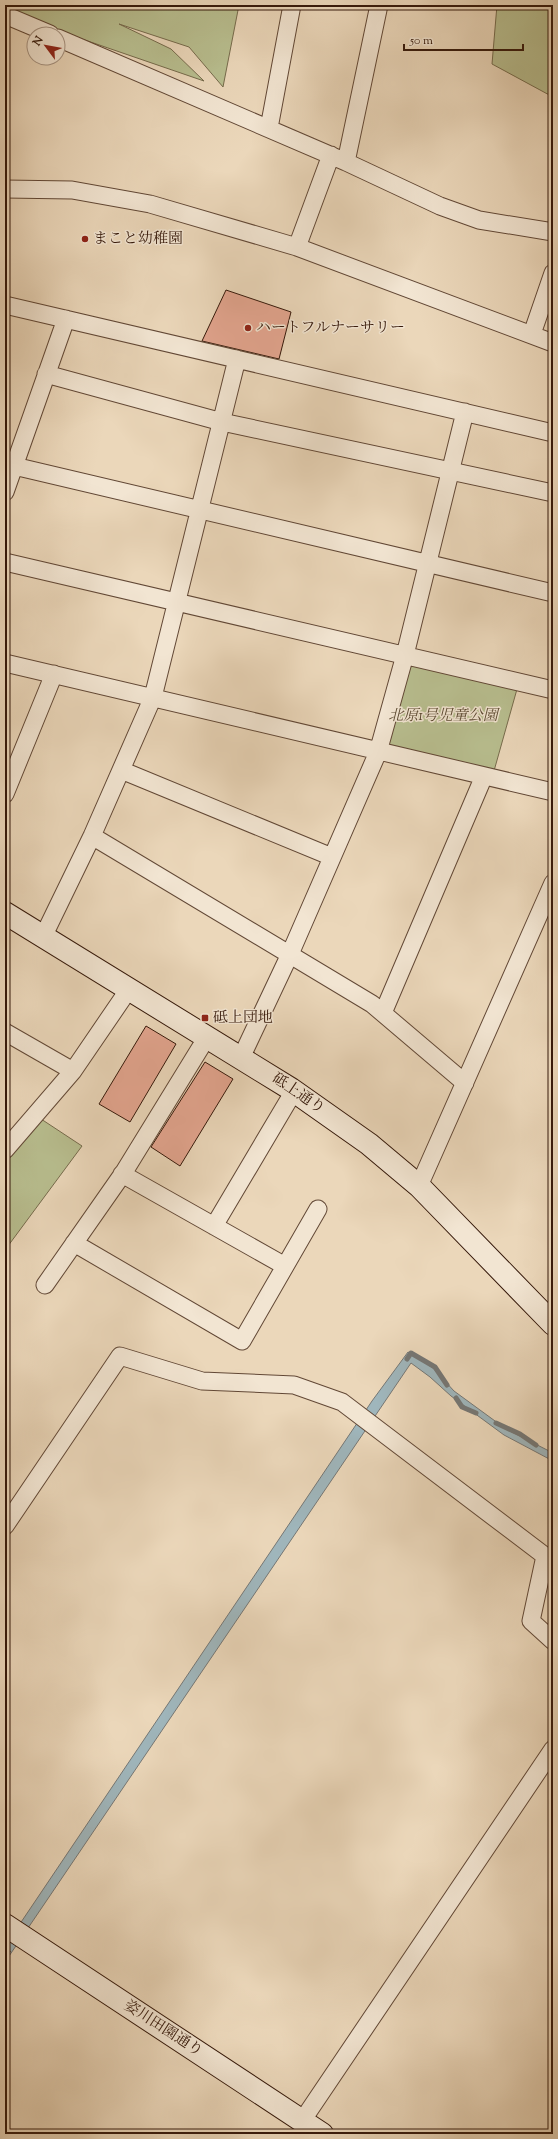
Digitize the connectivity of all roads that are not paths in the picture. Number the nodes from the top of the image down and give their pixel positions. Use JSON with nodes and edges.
{"nodes":[{"id":1,"x":292,"y":5,"type":"edge"},
{"id":2,"x":379,"y":5,"type":"edge"},
{"id":3,"x":5,"y":15,"type":"edge"},
{"id":4,"x":31,"y":26,"type":"edge"},
{"id":5,"x":66,"y":41,"type":"edge"},
{"id":6,"x":269,"y":128,"type":"junction"},
{"id":7,"x":339,"y":159,"type":"junction"},
{"id":8,"x":5,"y":189,"type":"edge"},
{"id":9,"x":553,"y":232,"type":"edge"},
{"id":10,"x":297,"y":248,"type":"junction"},
{"id":11,"x":553,"y":273,"type":"edge"},
{"id":12,"x":5,"y":305,"type":"edge"},
{"id":13,"x":66,"y":319,"type":"junction"},
{"id":14,"x":532,"y":334,"type":"junction"},
{"id":15,"x":553,"y":343,"type":"edge"},
{"id":16,"x":237,"y":359,"type":"junction"},
{"id":17,"x":46,"y":374,"type":"junction"},
{"id":18,"x":465,"y":412,"type":"junction"},
{"id":19,"x":222,"y":422,"type":"junction"},
{"id":20,"x":553,"y":433,"type":"edge"},
{"id":21,"x":14,"y":466,"type":"junction"},
{"id":22,"x":450,"y":472,"type":"junction"},
{"id":23,"x":5,"y":492,"type":"edge"},
{"id":24,"x":553,"y":493,"type":"edge"},
{"id":25,"x":201,"y":509,"type":"junction"},
{"id":26,"x":5,"y":562,"type":"edge"},
{"id":27,"x":427,"y":562,"type":"junction"},
{"id":28,"x":553,"y":593,"type":"edge"},
{"id":29,"x":177,"y":603,"type":"junction"},
{"id":30,"x":405,"y":656,"type":"junction"},
{"id":31,"x":5,"y":663,"type":"edge"},
{"id":32,"x":54,"y":674,"type":"junction"},
{"id":33,"x":553,"y":690,"type":"edge"},
{"id":34,"x":153,"y":697,"type":"junction"},
{"id":35,"x":378,"y":752,"type":"junction"},
{"id":36,"x":121,"y":770,"type":"junction"},
{"id":37,"x":484,"y":776,"type":"junction"},
{"id":38,"x":553,"y":792,"type":"edge"},
{"id":39,"x":5,"y":794,"type":"edge"},
{"id":40,"x":92,"y":836,"type":"junction"},
{"id":41,"x":332,"y":857,"type":"junction"},
{"id":42,"x":553,"y":883,"type":"edge"},
{"id":43,"x":5,"y":913,"type":"edge"},
{"id":44,"x":43,"y":937,"type":"junction"},
{"id":45,"x":290,"y":954,"type":"junction"},
{"id":46,"x":129,"y":989,"type":"junction"},
{"id":47,"x":383,"y":1013,"type":"junction"},
{"id":48,"x":5,"y":1032,"type":"edge"},
{"id":49,"x":207,"y":1037,"type":"junction"},
{"id":50,"x":241,"y":1058,"type":"junction"},
{"id":51,"x":73,"y":1071,"type":"junction"},
{"id":52,"x":465,"y":1083,"type":"junction"},
{"id":53,"x":294,"y":1091,"type":"junction"},
{"id":54,"x":6,"y":1148,"type":"edge"},
{"id":55,"x":122,"y":1174,"type":"junction"},
{"id":56,"x":419,"y":1186,"type":"junction"},
{"id":57,"x":318,"y":1209,"type":"dead end"},
{"id":58,"x":214,"y":1226,"type":"junction"},
{"id":59,"x":74,"y":1243,"type":"junction"},
{"id":60,"x":285,"y":1266,"type":"junction"},
{"id":61,"x":44,"y":1285,"type":"dead end"},
{"id":62,"x":553,"y":1324,"type":"edge"},
{"id":63,"x":5,"y":1526,"type":"edge"},
{"id":64,"x":553,"y":1641,"type":"edge"},
{"id":65,"x":553,"y":1749,"type":"edge"},
{"id":66,"x":5,"y":1925,"type":"edge"},
{"id":67,"x":302,"y":2121,"type":"junction"},
{"id":68,"x":322,"y":2134,"type":"edge"}],
"edges":[{"from":1,"to":6,"type":"street"},
{"from":2,"to":7,"type":"street"},
{"from":3,"to":4,"type":"street"},
{"from":5,"to":6,"type":"street"},
{"from":6,"to":7,"type":"street"},
{"from":7,"to":9,"type":"street"},
{"from":7,"to":10,"type":"street"},
{"from":8,"to":10,"type":"street"},
{"from":10,"to":14,"type":"street"},
{"from":11,"to":14,"type":"street"},
{"from":12,"to":13,"type":"street"},
{"from":13,"to":16,"type":"street"},
{"from":13,"to":17,"type":"street"},
{"from":14,"to":15,"type":"street"},
{"from":16,"to":18,"type":"street"},
{"from":16,"to":19,"type":"street"},
{"from":17,"to":19,"type":"street"},
{"from":17,"to":21,"type":"street"},
{"from":18,"to":20,"type":"street"},
{"from":18,"to":22,"type":"street"},
{"from":19,"to":22,"type":"street"},
{"from":19,"to":25,"type":"street"},
{"from":21,"to":23,"type":"street"},
{"from":21,"to":25,"type":"street"},
{"from":22,"to":24,"type":"street"},
{"from":22,"to":27,"type":"street"},
{"from":25,"to":27,"type":"street"},
{"from":25,"to":29,"type":"street"},
{"from":26,"to":29,"type":"street"},
{"from":27,"to":28,"type":"street"},
{"from":27,"to":30,"type":"street"},
{"from":29,"to":30,"type":"street"},
{"from":29,"to":34,"type":"street"},
{"from":30,"to":33,"type":"street"},
{"from":30,"to":35,"type":"street"},
{"from":31,"to":32,"type":"street"},
{"from":32,"to":34,"type":"street"},
{"from":32,"to":39,"type":"street"},
{"from":34,"to":35,"type":"street"},
{"from":34,"to":36,"type":"street"},
{"from":35,"to":37,"type":"street"},
{"from":35,"to":41,"type":"street"},
{"from":36,"to":40,"type":"street"},
{"from":36,"to":41,"type":"street"},
{"from":37,"to":38,"type":"street"},
{"from":37,"to":47,"type":"street"},
{"from":40,"to":44,"type":"street"},
{"from":40,"to":45,"type":"street"},
{"from":41,"to":45,"type":"street"},
{"from":42,"to":52,"type":"street"},
{"from":43,"to":44,"type":"street","name":"砥上通り"},
{"from":44,"to":46,"type":"street","name":"砥上通り"},
{"from":45,"to":47,"type":"street"},
{"from":45,"to":50,"type":"street"},
{"from":46,"to":49,"type":"street","name":"砥上通り"},
{"from":46,"to":51,"type":"street"},
{"from":47,"to":52,"type":"street"},
{"from":48,"to":51,"type":"street"},
{"from":49,"to":50,"type":"street","name":"砥上通り"},
{"from":49,"to":55,"type":"street"},
{"from":50,"to":53,"type":"street","name":"砥上通り"},
{"from":51,"to":54,"type":"street"},
{"from":52,"to":56,"type":"street"},
{"from":53,"to":56,"type":"street","name":"砥上通り"},
{"from":53,"to":58,"type":"street"},
{"from":55,"to":58,"type":"street"},
{"from":55,"to":59,"type":"street"},
{"from":56,"to":62,"type":"street","name":"砥上通り"},
{"from":57,"to":60,"type":"street"},
{"from":58,"to":60,"type":"street"},
{"from":59,"to":60,"type":"street"},
{"from":59,"to":61,"type":"street"},
{"from":63,"to":64,"type":"street"},
{"from":65,"to":67,"type":"street"},
{"from":66,"to":67,"type":"street","name":"姿川田園通り"},
{"from":67,"to":68,"type":"street","name":"姿川田園通り"}]}
